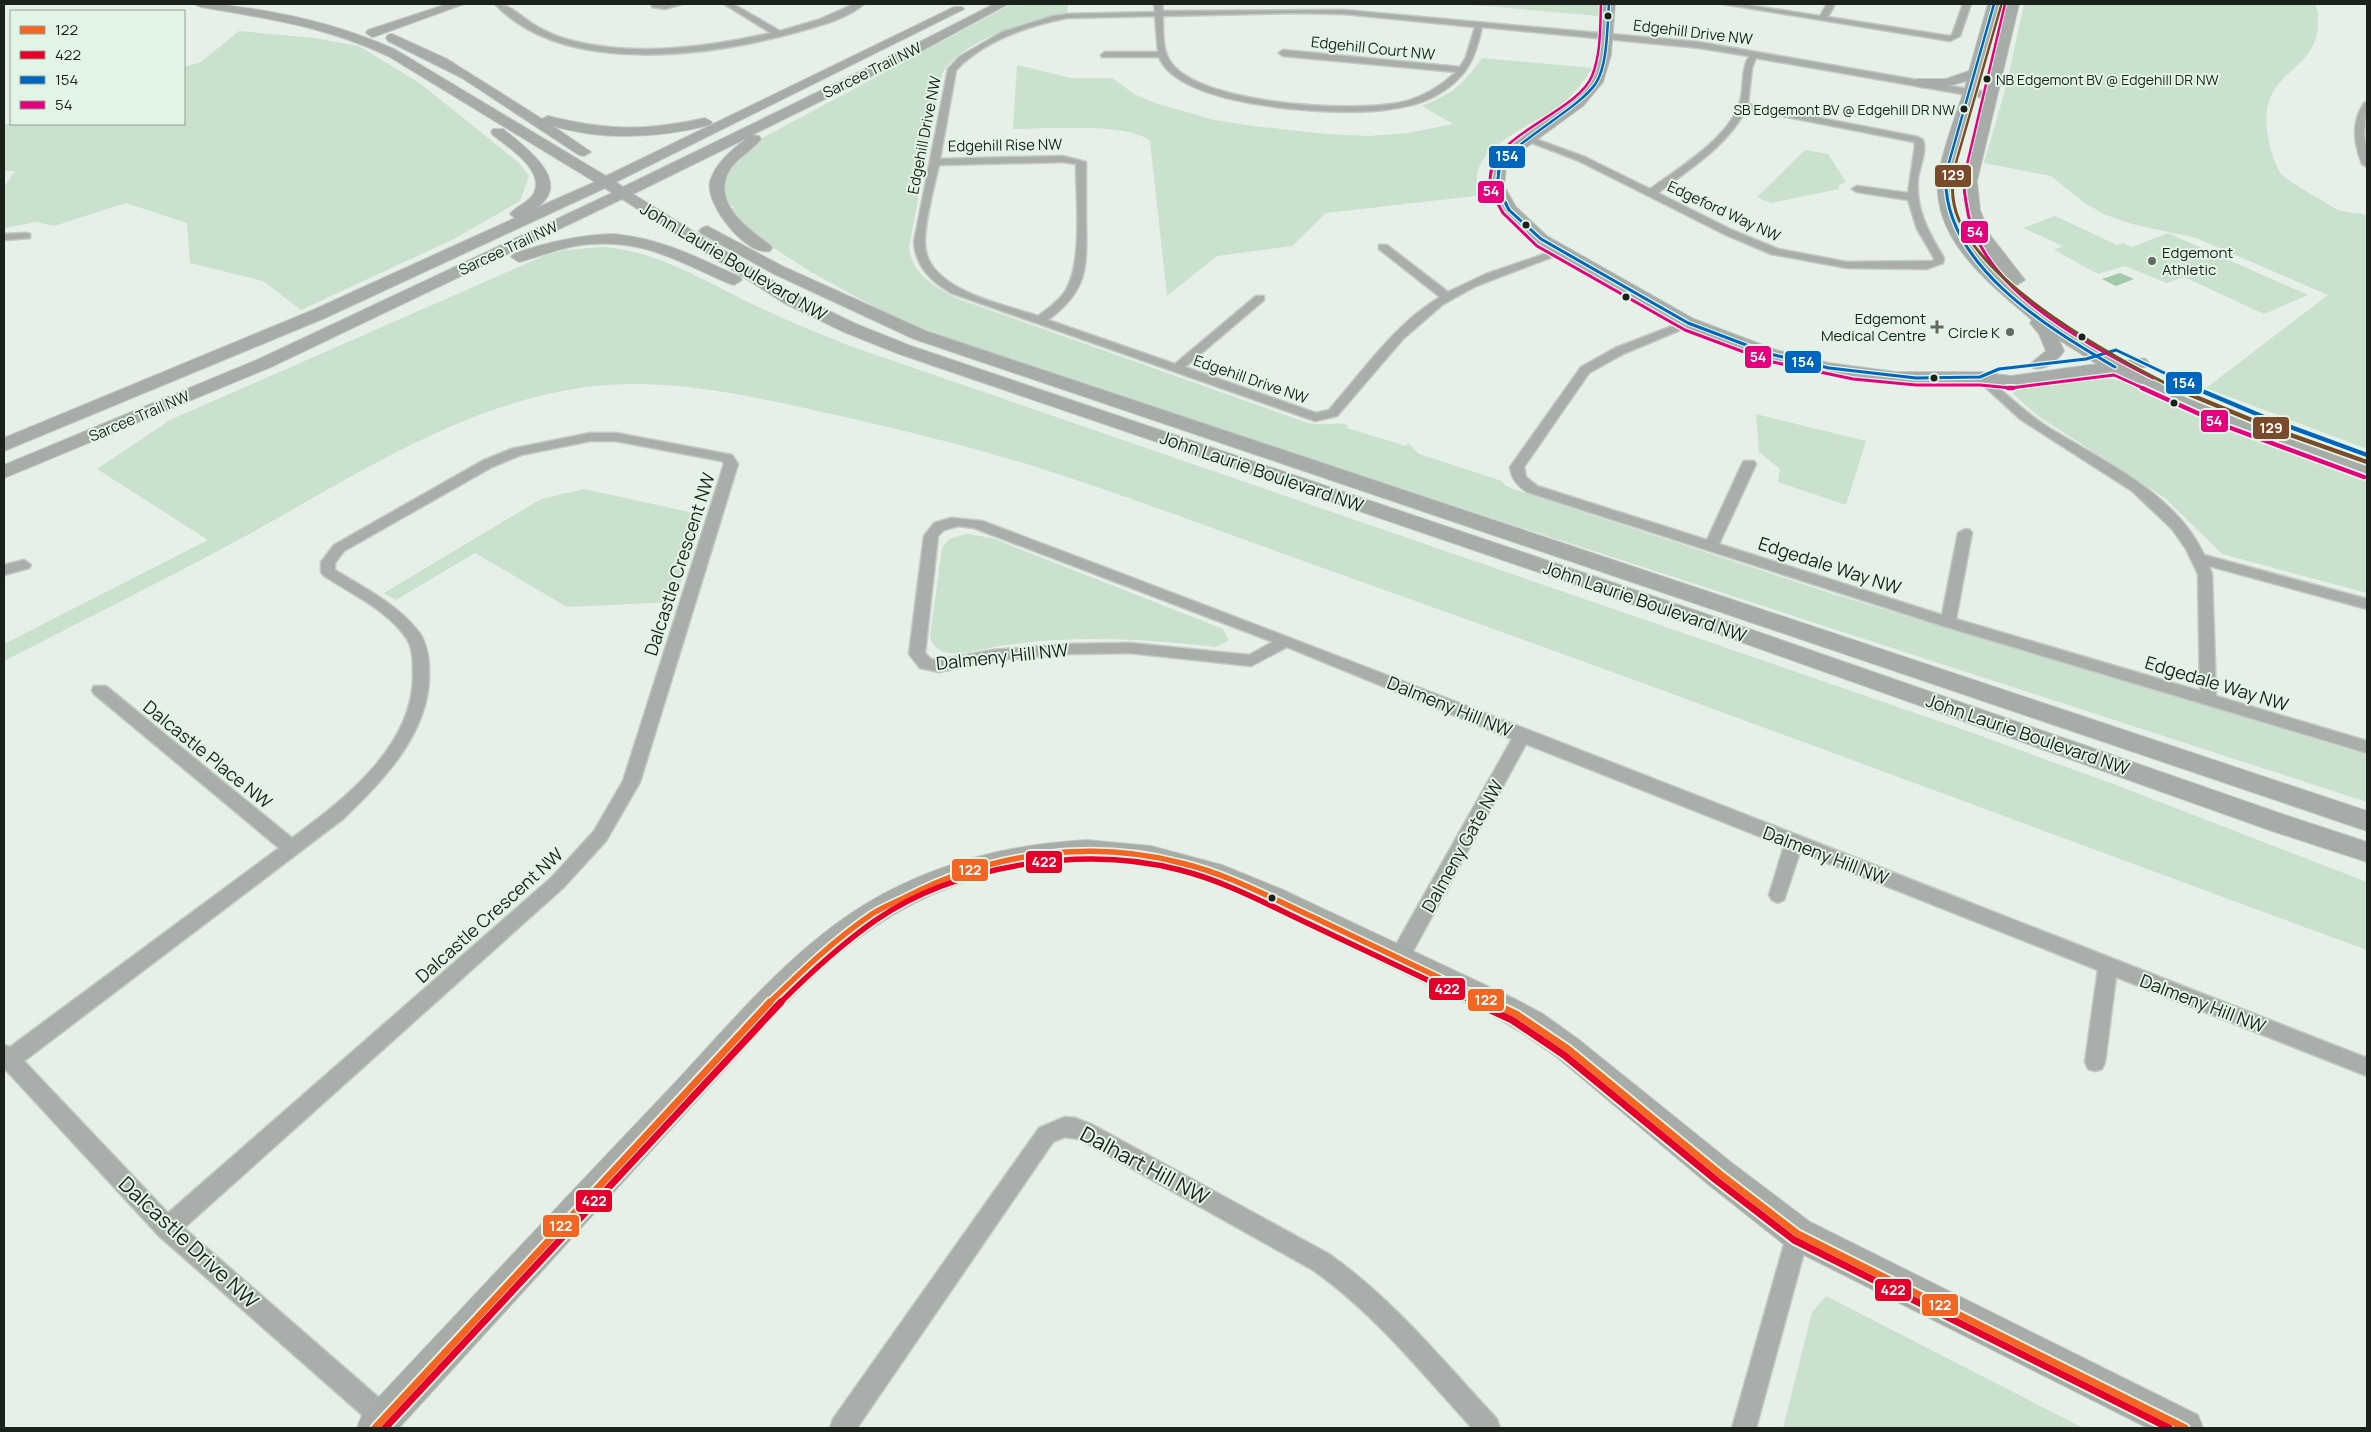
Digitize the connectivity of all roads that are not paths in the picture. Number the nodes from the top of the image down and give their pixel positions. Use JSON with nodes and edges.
{"nodes":[{"id":1,"x":201,"y":4,"type":"edge"},
{"id":2,"x":259,"y":4,"type":"edge"},
{"id":3,"x":441,"y":4,"type":"edge"},
{"id":4,"x":458,"y":4,"type":"edge"},
{"id":5,"x":499,"y":4,"type":"edge"},
{"id":6,"x":656,"y":4,"type":"edge"},
{"id":7,"x":678,"y":4,"type":"edge"},
{"id":8,"x":728,"y":4,"type":"edge"},
{"id":9,"x":860,"y":4,"type":"edge"},
{"id":10,"x":969,"y":4,"type":"edge"},
{"id":11,"x":1002,"y":4,"type":"edge"},
{"id":12,"x":1609,"y":4,"type":"edge"},
{"id":13,"x":1727,"y":4,"type":"edge"},
{"id":14,"x":1831,"y":4,"type":"edge"},
{"id":15,"x":1967,"y":4,"type":"edge"},
{"id":16,"x":1994,"y":4,"type":"edge"},
{"id":17,"x":2013,"y":4,"type":"edge"},
{"id":18,"x":1266,"y":7,"type":"edge"},
{"id":19,"x":1158,"y":8,"type":"edge"},
{"id":20,"x":1823,"y":19,"type":"junction"},
{"id":21,"x":402,"y":24,"type":"junction"},
{"id":22,"x":1480,"y":24,"type":"junction"},
{"id":23,"x":364,"y":33,"type":"junction"},
{"id":24,"x":778,"y":34,"type":"junction"},
{"id":25,"x":1606,"y":36,"type":"junction"},
{"id":26,"x":408,"y":44,"type":"junction"},
{"id":27,"x":876,"y":49,"type":"junction"},
{"id":28,"x":910,"y":52,"type":"junction"},
{"id":29,"x":1283,"y":53,"type":"dead end"},
{"id":30,"x":1163,"y":54,"type":"junction"},
{"id":31,"x":1754,"y":54,"type":"junction"},
{"id":32,"x":1105,"y":55,"type":"dead end"},
{"id":33,"x":1460,"y":70,"type":"junction"},
{"id":34,"x":1974,"y":74,"type":"junction"},
{"id":35,"x":1917,"y":83,"type":"junction"},
{"id":36,"x":1970,"y":92,"type":"junction"},
{"id":37,"x":1991,"y":96,"type":"junction"},
{"id":38,"x":464,"y":99,"type":"junction"},
{"id":39,"x":505,"y":100,"type":"junction"},
{"id":40,"x":2367,"y":105,"type":"edge"},
{"id":41,"x":1743,"y":106,"type":"junction"},
{"id":42,"x":1527,"y":139,"type":"junction"},
{"id":43,"x":934,"y":162,"type":"junction"},
{"id":44,"x":2367,"y":164,"type":"edge"},
{"id":45,"x":621,"y":184,"type":"junction"},
{"id":46,"x":1858,"y":190,"type":"dead end"},
{"id":47,"x":1651,"y":193,"type":"junction"},
{"id":48,"x":1911,"y":197,"type":"junction"},
{"id":49,"x":26,"y":236,"type":"dead end"},
{"id":50,"x":4,"y":237,"type":"edge"},
{"id":51,"x":1384,"y":247,"type":"dead end"},
{"id":52,"x":1563,"y":251,"type":"junction"},
{"id":53,"x":830,"y":295,"type":"junction"},
{"id":54,"x":1448,"y":297,"type":"junction"},
{"id":55,"x":1260,"y":298,"type":"dead end"},
{"id":56,"x":807,"y":309,"type":"junction"},
{"id":57,"x":2029,"y":310,"type":"junction"},
{"id":58,"x":319,"y":314,"type":"junction"},
{"id":59,"x":359,"y":320,"type":"junction"},
{"id":60,"x":1039,"y":321,"type":"junction"},
{"id":61,"x":1688,"y":323,"type":"junction"},
{"id":62,"x":2097,"y":357,"type":"junction"},
{"id":63,"x":2115,"y":358,"type":"junction"},
{"id":64,"x":2039,"y":364,"type":"junction"},
{"id":65,"x":1176,"y":369,"type":"junction"},
{"id":66,"x":1980,"y":377,"type":"junction"},
{"id":67,"x":4,"y":445,"type":"edge"},
{"id":68,"x":2367,"y":455,"type":"edge"},
{"id":69,"x":1749,"y":464,"type":"dead end"},
{"id":70,"x":2367,"y":470,"type":"edge"},
{"id":71,"x":4,"y":472,"type":"edge"},
{"id":72,"x":1965,"y":533,"type":"dead end"},
{"id":73,"x":1710,"y":546,"type":"junction"},
{"id":74,"x":2200,"y":559,"type":"junction"},
{"id":75,"x":24,"y":565,"type":"dead end"},
{"id":76,"x":4,"y":570,"type":"edge"},
{"id":77,"x":2367,"y":604,"type":"edge"},
{"id":78,"x":1948,"y":622,"type":"junction"},
{"id":79,"x":1286,"y":641,"type":"junction"},
{"id":80,"x":100,"y":690,"type":"dead end"},
{"id":81,"x":2208,"y":700,"type":"junction"},
{"id":82,"x":1522,"y":736,"type":"junction"},
{"id":83,"x":2367,"y":747,"type":"edge"},
{"id":84,"x":2242,"y":778,"type":"junction"},
{"id":85,"x":2367,"y":807,"type":"edge"},
{"id":86,"x":2367,"y":822,"type":"edge"},
{"id":87,"x":2281,"y":824,"type":"junction"},
{"id":88,"x":1794,"y":842,"type":"junction"},
{"id":89,"x":292,"y":848,"type":"junction"},
{"id":90,"x":2367,"y":852,"type":"edge"},
{"id":91,"x":2367,"y":858,"type":"edge"},
{"id":92,"x":1778,"y":895,"type":"dead end"},
{"id":93,"x":1400,"y":956,"type":"junction"},
{"id":94,"x":2108,"y":966,"type":"junction"},
{"id":95,"x":7,"y":1057,"type":"edge"},
{"id":96,"x":2095,"y":1062,"type":"dead end"},
{"id":97,"x":2367,"y":1067,"type":"edge"},
{"id":98,"x":167,"y":1228,"type":"junction"},
{"id":99,"x":1798,"y":1234,"type":"junction"},
{"id":100,"x":380,"y":1424,"type":"edge"},
{"id":101,"x":842,"y":1428,"type":"edge"},
{"id":102,"x":1488,"y":1428,"type":"edge"},
{"id":103,"x":1744,"y":1428,"type":"edge"},
{"id":104,"x":2184,"y":1428,"type":"edge"}],
"edges":[{"from":1,"to":23,"type":"main road","name":"John Laurie Boulevard NW"},
{"from":2,"to":23,"type":"main road","name":"John Laurie Boulevard NW"},
{"from":3,"to":23,"type":"main road"},
{"from":4,"to":21,"type":"main road"},
{"from":5,"to":24,"type":"street"},
{"from":6,"to":7,"type":"street"},
{"from":8,"to":24,"type":"street"},
{"from":9,"to":24,"type":"street"},
{"from":10,"to":27,"type":"main road","name":"Sarcee Trail NW"},
{"from":11,"to":28,"type":"main road","name":"Sarcee Trail NW"},
{"from":12,"to":25,"type":"main road"},
{"from":13,"to":20,"type":"street"},
{"from":14,"to":20,"type":"street"},
{"from":15,"to":20,"type":"street"},
{"from":16,"to":34,"type":"main road"},
{"from":17,"to":37,"type":"main road"},
{"from":18,"to":19,"type":"street","name":"Edgehill Drive NW"},
{"from":18,"to":22,"type":"street","name":"Edgehill Drive NW"},
{"from":19,"to":30,"type":"street"},
{"from":19,"to":43,"type":"street","name":"Edgehill Drive NW"},
{"from":21,"to":23,"type":"main road"},
{"from":21,"to":26,"type":"main road"},
{"from":22,"to":25,"type":"street","name":"Edgehill Drive NW"},
{"from":22,"to":33,"type":"street"},
{"from":23,"to":26,"type":"main road","name":"John Laurie Boulevard NW"},
{"from":23,"to":38,"type":"main road","name":"John Laurie Boulevard NW"},
{"from":25,"to":31,"type":"street","name":"Edgehill Drive NW"},
{"from":25,"to":42,"type":"main road"},
{"from":26,"to":39,"type":"main road","name":"John Laurie Boulevard NW"},
{"from":27,"to":39,"type":"main road"},
{"from":27,"to":45,"type":"main road","name":"Sarcee Trail NW"},
{"from":28,"to":45,"type":"main road","name":"Sarcee Trail NW"},
{"from":28,"to":53,"type":"main road"},
{"from":29,"to":33,"type":"street","name":"Edgehill Court NW"},
{"from":30,"to":32,"type":"street"},
{"from":30,"to":33,"type":"street"},
{"from":31,"to":35,"type":"street","name":"Edgehill Drive NW"},
{"from":31,"to":41,"type":"street"},
{"from":34,"to":35,"type":"main road"},
{"from":34,"to":36,"type":"main road"},
{"from":35,"to":36,"type":"street","name":"Edgehill Drive NW"},
{"from":36,"to":37,"type":"street","name":"Edgehill Drive NW"},
{"from":36,"to":57,"type":"main road"},
{"from":37,"to":63,"type":"main road"},
{"from":38,"to":45,"type":"main road","name":"John Laurie Boulevard NW"},
{"from":38,"to":58,"type":"main road"},
{"from":39,"to":45,"type":"main road","name":"John Laurie Boulevard NW"},
{"from":40,"to":44,"type":"street"},
{"from":41,"to":47,"type":"street"},
{"from":41,"to":48,"type":"street","name":"Edgeford Way NW"},
{"from":42,"to":47,"type":"street","name":"Edgeford Way NW"},
{"from":42,"to":52,"type":"main road"},
{"from":43,"to":60,"type":"street","name":"Edgehill Drive NW"},
{"from":43,"to":60,"type":"street","name":"Edgehill Rise NW"},
{"from":45,"to":53,"type":"main road","name":"John Laurie Boulevard NW"},
{"from":45,"to":56,"type":"main road","name":"John Laurie Boulevard NW"},
{"from":45,"to":58,"type":"main road","name":"Sarcee Trail NW"},
{"from":45,"to":59,"type":"main road","name":"Sarcee Trail NW"},
{"from":46,"to":48,"type":"street"},
{"from":47,"to":48,"type":"street","name":"Edgeford Way NW"},
{"from":49,"to":50,"type":"street"},
{"from":51,"to":54,"type":"street"},
{"from":52,"to":54,"type":"street","name":"Edgehill Drive NW"},
{"from":52,"to":61,"type":"main road"},
{"from":53,"to":84,"type":"main road","name":"John Laurie Boulevard NW"},
{"from":54,"to":65,"type":"street","name":"Edgehill Drive NW"},
{"from":55,"to":65,"type":"street"},
{"from":56,"to":59,"type":"main road"},
{"from":56,"to":87,"type":"main road","name":"John Laurie Boulevard NW"},
{"from":57,"to":62,"type":"main road"},
{"from":57,"to":64,"type":"main road"},
{"from":58,"to":67,"type":"main road","name":"Sarcee Trail NW"},
{"from":59,"to":71,"type":"main road","name":"Sarcee Trail NW"},
{"from":60,"to":65,"type":"street","name":"Edgehill Drive NW"},
{"from":61,"to":66,"type":"main road"},
{"from":61,"to":73,"type":"street","name":"Edgedale Way NW"},
{"from":62,"to":63,"type":"main road"},
{"from":62,"to":64,"type":"main road"},
{"from":63,"to":66,"type":"main road"},
{"from":63,"to":68,"type":"main road"},
{"from":63,"to":70,"type":"main road"},
{"from":64,"to":66,"type":"main road"},
{"from":66,"to":74,"type":"street"},
{"from":69,"to":73,"type":"street"},
{"from":72,"to":78,"type":"street"},
{"from":73,"to":78,"type":"street","name":"Edgedale Way NW"},
{"from":74,"to":77,"type":"street"},
{"from":74,"to":81,"type":"street"},
{"from":75,"to":76,"type":"street"},
{"from":78,"to":81,"type":"street","name":"Edgedale Way NW"},
{"from":79,"to":79,"type":"street","name":"Dalmeny Hill NW"},
{"from":79,"to":82,"type":"street","name":"Dalmeny Hill NW"},
{"from":80,"to":89,"type":"street","name":"Dalcastle Place NW"},
{"from":81,"to":83,"type":"street","name":"Edgedale Way NW"},
{"from":82,"to":88,"type":"street","name":"Dalmeny Hill NW"},
{"from":82,"to":93,"type":"street","name":"Dalmeny Gate NW"},
{"from":84,"to":85,"type":"main road"},
{"from":84,"to":86,"type":"main road","name":"John Laurie Boulevard NW"},
{"from":87,"to":90,"type":"main road","name":"John Laurie Boulevard NW"},
{"from":87,"to":91,"type":"main road"},
{"from":88,"to":92,"type":"street"},
{"from":88,"to":94,"type":"street","name":"Dalmeny Hill NW"},
{"from":89,"to":95,"type":"street","name":"Dalcastle Crescent NW"},
{"from":89,"to":98,"type":"street","name":"Dalcastle Crescent NW"},
{"from":93,"to":99,"type":"main road"},
{"from":93,"to":100,"type":"main road"},
{"from":94,"to":96,"type":"street"},
{"from":94,"to":97,"type":"street","name":"Dalmeny Hill NW"},
{"from":95,"to":98,"type":"street","name":"Dalcastle Drive NW"},
{"from":98,"to":100,"type":"street","name":"Dalcastle Drive NW"},
{"from":99,"to":103,"type":"street"},
{"from":99,"to":104,"type":"main road"},
{"from":101,"to":102,"type":"street","name":"Dalhart Hill NW"}]}
